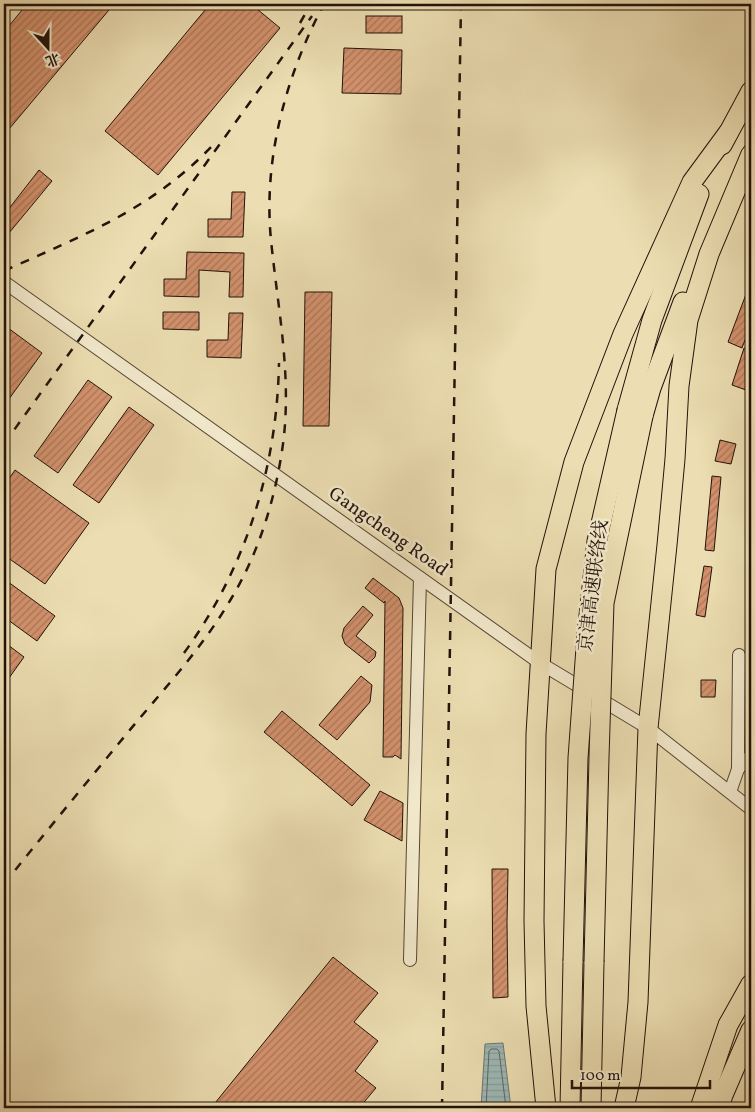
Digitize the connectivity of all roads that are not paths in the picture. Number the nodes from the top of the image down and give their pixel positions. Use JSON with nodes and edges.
{"nodes":[{"id":1,"x":751,"y":91,"type":"edge"},
{"id":2,"x":728,"y":133,"type":"junction"},
{"id":3,"x":751,"y":139,"type":"edge"},
{"id":4,"x":751,"y":154,"type":"edge"},
{"id":5,"x":4,"y":282,"type":"edge"},
{"id":6,"x":635,"y":413,"type":"junction"},
{"id":7,"x":420,"y":578,"type":"junction"},
{"id":8,"x":739,"y":655,"type":"dead end"},
{"id":9,"x":540,"y":662,"type":"junction"},
{"id":10,"x":648,"y":728,"type":"junction"},
{"id":11,"x":751,"y":755,"type":"edge"},
{"id":12,"x":738,"y":769,"type":"junction"},
{"id":13,"x":730,"y":792,"type":"junction"},
{"id":14,"x":751,"y":809,"type":"edge"},
{"id":15,"x":410,"y":960,"type":"dead end"},
{"id":16,"x":751,"y":984,"type":"edge"},
{"id":17,"x":751,"y":1030,"type":"edge"},
{"id":18,"x":546,"y":1108,"type":"edge"},
{"id":19,"x":570,"y":1108,"type":"edge"},
{"id":20,"x":592,"y":1108,"type":"edge"},
{"id":21,"x":624,"y":1108,"type":"edge"},
{"id":22,"x":700,"y":1108,"type":"edge"},
{"id":23,"x":720,"y":1108,"type":"edge"}],
"edges":[{"from":1,"to":2,"type":"highway","name":"京津高速联络线"},
{"from":2,"to":6,"type":"highway","name":"京津高速联络线"},
{"from":2,"to":9,"type":"highway"},
{"from":3,"to":6,"type":"highway","name":"京津高速联络线"},
{"from":4,"to":10,"type":"highway"},
{"from":5,"to":7,"type":"street","name":"Gangcheng Road"},
{"from":6,"to":19,"type":"highway","name":"京津高速联络线","bridge":true},
{"from":6,"to":20,"type":"highway","name":"京津高速联络线","bridge":true},
{"from":7,"to":9,"type":"street","name":"Gangcheng Road"},
{"from":7,"to":15,"type":"street"},
{"from":8,"to":12,"type":"street"},
{"from":9,"to":10,"type":"street","name":"Gangcheng Road"},
{"from":9,"to":18,"type":"highway"},
{"from":10,"to":13,"type":"street","name":"Gangcheng Road"},
{"from":10,"to":21,"type":"highway"},
{"from":11,"to":12,"type":"street"},
{"from":12,"to":13,"type":"street"},
{"from":13,"to":14,"type":"street","name":"Gangcheng Road"},
{"from":16,"to":22,"type":"highway"},
{"from":17,"to":23,"type":"highway"}]}
